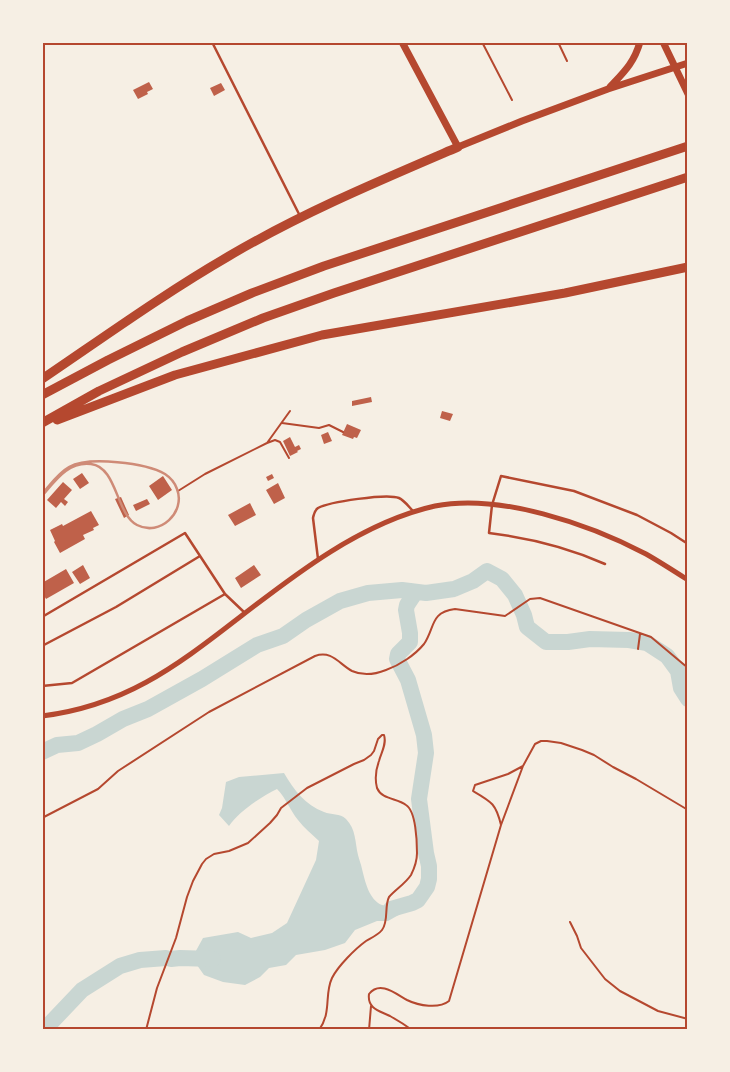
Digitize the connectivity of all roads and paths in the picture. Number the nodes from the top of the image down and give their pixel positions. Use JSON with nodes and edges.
{"nodes":[{"id":1,"x":212,"y":42,"type":"edge"},
{"id":2,"x":402,"y":42,"type":"edge"},
{"id":3,"x":482,"y":42,"type":"edge"},
{"id":4,"x":558,"y":42,"type":"edge"},
{"id":5,"x":640,"y":42,"type":"edge"},
{"id":6,"x":663,"y":42,"type":"edge"},
{"id":7,"x":566,"y":61,"type":"dead end"},
{"id":8,"x":688,"y":64,"type":"edge"},
{"id":9,"x":674,"y":67,"type":"junction"},
{"id":10,"x":608,"y":89,"type":"junction"},
{"id":11,"x":688,"y":94,"type":"edge"},
{"id":12,"x":512,"y":100,"type":"dead end"},
{"id":13,"x":688,"y":146,"type":"edge"},
{"id":14,"x":458,"y":147,"type":"junction"},
{"id":15,"x":688,"y":176,"type":"edge"},
{"id":16,"x":301,"y":217,"type":"junction"},
{"id":17,"x":688,"y":267,"type":"edge"},
{"id":18,"x":42,"y":379,"type":"edge"},
{"id":19,"x":42,"y":395,"type":"edge"},
{"id":20,"x":290,"y":411,"type":"dead end"},
{"id":21,"x":282,"y":422,"type":"junction"},
{"id":22,"x":42,"y":424,"type":"edge"},
{"id":23,"x":343,"y":432,"type":"dead end"},
{"id":24,"x":267,"y":443,"type":"junction"},
{"id":25,"x":289,"y":458,"type":"dead end"},
{"id":26,"x":178,"y":491,"type":"dead end"},
{"id":27,"x":492,"y":505,"type":"junction"},
{"id":28,"x":414,"y":512,"type":"junction"},
{"id":29,"x":688,"y":544,"type":"edge"},
{"id":30,"x":200,"y":556,"type":"junction"},
{"id":31,"x":318,"y":561,"type":"junction"},
{"id":32,"x":605,"y":564,"type":"dead end"},
{"id":33,"x":688,"y":580,"type":"edge"},
{"id":34,"x":225,"y":594,"type":"junction"},
{"id":35,"x":245,"y":613,"type":"junction"},
{"id":36,"x":42,"y":617,"type":"edge"},
{"id":37,"x":641,"y":633,"type":"junction"},
{"id":38,"x":42,"y":646,"type":"edge"},
{"id":39,"x":638,"y":649,"type":"dead end"},
{"id":40,"x":688,"y":668,"type":"edge"},
{"id":41,"x":42,"y":686,"type":"edge"},
{"id":42,"x":42,"y":716,"type":"edge"},
{"id":43,"x":523,"y":766,"type":"junction"},
{"id":44,"x":688,"y":810,"type":"edge"},
{"id":45,"x":42,"y":818,"type":"edge"},
{"id":46,"x":501,"y":825,"type":"junction"},
{"id":47,"x":570,"y":922,"type":"dead end"},
{"id":48,"x":372,"y":1006,"type":"junction"},
{"id":49,"x":688,"y":1019,"type":"edge"},
{"id":50,"x":146,"y":1030,"type":"edge"},
{"id":51,"x":319,"y":1030,"type":"edge"},
{"id":52,"x":369,"y":1030,"type":"edge"},
{"id":53,"x":412,"y":1030,"type":"edge"}],
"edges":[{"from":1,"to":16,"type":"lane"},
{"from":2,"to":14,"type":"main road"},
{"from":3,"to":12,"type":"path"},
{"from":4,"to":7,"type":"path"},
{"from":5,"to":10,"type":"main road"},
{"from":6,"to":9,"type":"main road"},
{"from":8,"to":9,"type":"main road"},
{"from":9,"to":10,"type":"main road"},
{"from":9,"to":11,"type":"main road"},
{"from":10,"to":14,"type":"main road"},
{"from":13,"to":19,"type":"highway"},
{"from":14,"to":16,"type":"highway"},
{"from":15,"to":22,"type":"highway"},
{"from":16,"to":18,"type":"highway"},
{"from":17,"to":22,"type":"highway"},
{"from":20,"to":21,"type":"path"},
{"from":21,"to":23,"type":"path"},
{"from":21,"to":24,"type":"path"},
{"from":24,"to":25,"type":"path"},
{"from":24,"to":26,"type":"path"},
{"from":27,"to":28,"type":"street"},
{"from":27,"to":29,"type":"lane"},
{"from":27,"to":32,"type":"lane"},
{"from":27,"to":33,"type":"street"},
{"from":28,"to":31,"type":"street"},
{"from":28,"to":31,"type":"lane"},
{"from":30,"to":34,"type":"lane"},
{"from":30,"to":36,"type":"lane"},
{"from":30,"to":38,"type":"lane"},
{"from":31,"to":35,"type":"street"},
{"from":34,"to":35,"type":"lane"},
{"from":34,"to":41,"type":"lane"},
{"from":35,"to":42,"type":"street"},
{"from":37,"to":39,"type":"path"},
{"from":37,"to":40,"type":"path"},
{"from":37,"to":45,"type":"path"},
{"from":43,"to":44,"type":"path"},
{"from":43,"to":46,"type":"path"},
{"from":43,"to":46,"type":"path"},
{"from":46,"to":48,"type":"path"},
{"from":47,"to":49,"type":"path"},
{"from":48,"to":52,"type":"path"},
{"from":48,"to":53,"type":"path"},
{"from":50,"to":51,"type":"path"}]}
